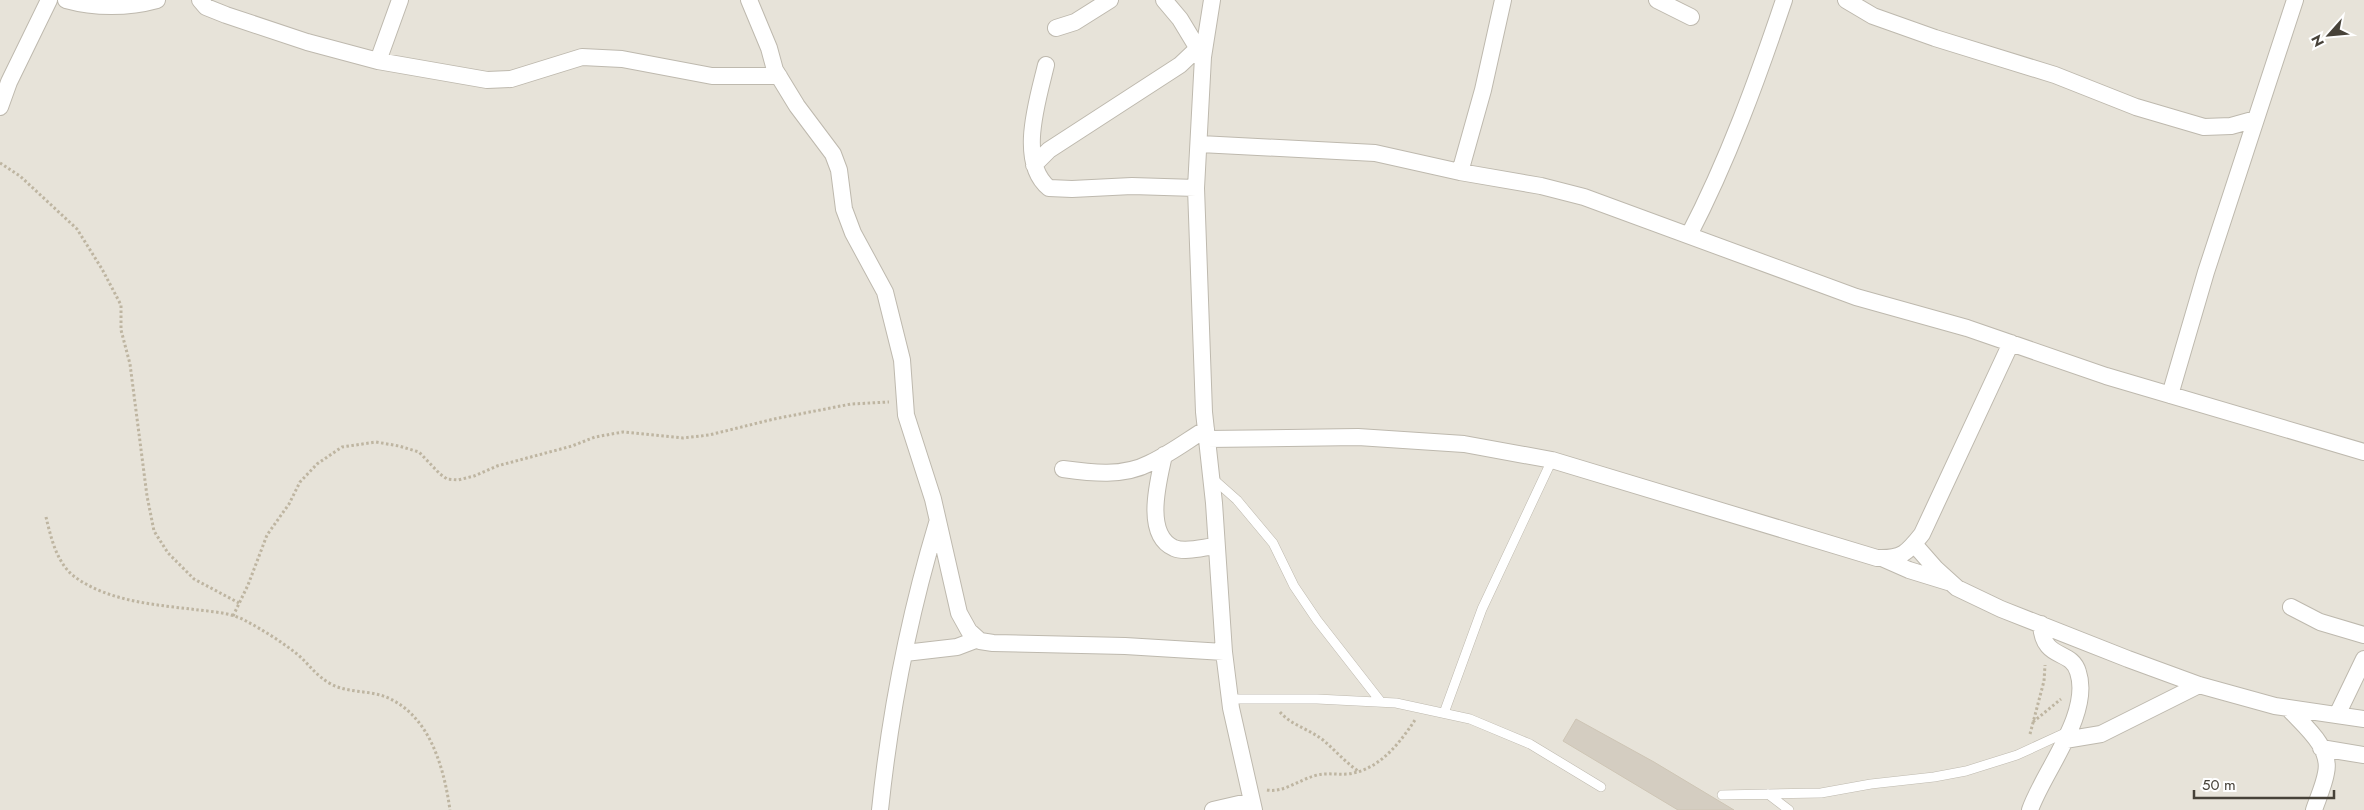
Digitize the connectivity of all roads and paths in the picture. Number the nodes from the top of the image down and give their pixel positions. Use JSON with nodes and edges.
{"nodes":[{"id":1,"x":48,"y":0,"type":"edge"},
{"id":2,"x":66,"y":0,"type":"edge"},
{"id":3,"x":157,"y":0,"type":"edge"},
{"id":4,"x":200,"y":0,"type":"edge"},
{"id":5,"x":400,"y":0,"type":"edge"},
{"id":6,"x":749,"y":0,"type":"edge"},
{"id":7,"x":1110,"y":0,"type":"edge"},
{"id":8,"x":1164,"y":0,"type":"edge"},
{"id":9,"x":1212,"y":0,"type":"edge"},
{"id":10,"x":1503,"y":0,"type":"edge"},
{"id":11,"x":1657,"y":0,"type":"edge"},
{"id":12,"x":1784,"y":0,"type":"edge"},
{"id":13,"x":1846,"y":0,"type":"edge"},
{"id":14,"x":2295,"y":0,"type":"edge"},
{"id":15,"x":1691,"y":18,"type":"dead end"},
{"id":16,"x":1056,"y":28,"type":"dead end"},
{"id":17,"x":1200,"y":52,"type":"junction"},
{"id":18,"x":378,"y":61,"type":"junction"},
{"id":19,"x":1046,"y":64,"type":"dead end"},
{"id":20,"x":779,"y":76,"type":"junction"},
{"id":21,"x":6,"y":80,"type":"edge"},
{"id":22,"x":0,"y":107,"type":"edge"},
{"id":23,"x":2256,"y":120,"type":"junction"},
{"id":24,"x":1200,"y":144,"type":"junction"},
{"id":25,"x":0,"y":163,"type":"edge"},
{"id":26,"x":1034,"y":165,"type":"junction"},
{"id":27,"x":1460,"y":172,"type":"junction"},
{"id":28,"x":1196,"y":188,"type":"junction"},
{"id":29,"x":1689,"y":235,"type":"junction"},
{"id":30,"x":2011,"y":343,"type":"junction"},
{"id":31,"x":2170,"y":396,"type":"junction"},
{"id":32,"x":906,"y":402,"type":"junction"},
{"id":33,"x":1207,"y":434,"type":"junction"},
{"id":34,"x":2364,"y":452,"type":"edge"},
{"id":35,"x":1164,"y":454,"type":"junction"},
{"id":36,"x":1552,"y":460,"type":"junction"},
{"id":37,"x":1064,"y":469,"type":"dead end"},
{"id":38,"x":1211,"y":477,"type":"junction"},
{"id":39,"x":46,"y":517,"type":"dead end"},
{"id":40,"x":937,"y":522,"type":"junction"},
{"id":41,"x":1914,"y":544,"type":"junction"},
{"id":42,"x":1216,"y":546,"type":"junction"},
{"id":43,"x":1882,"y":558,"type":"junction"},
{"id":44,"x":1952,"y":584,"type":"junction"},
{"id":45,"x":239,"y":603,"type":"junction"},
{"id":46,"x":2292,"y":607,"type":"dead end"},
{"id":47,"x":233,"y":616,"type":"junction"},
{"id":48,"x":2041,"y":624,"type":"junction"},
{"id":49,"x":2364,"y":635,"type":"edge"},
{"id":50,"x":978,"y":639,"type":"junction"},
{"id":51,"x":2045,"y":643,"type":"junction"},
{"id":52,"x":1224,"y":652,"type":"junction"},
{"id":53,"x":905,"y":653,"type":"junction"},
{"id":54,"x":2364,"y":659,"type":"edge"},
{"id":55,"x":2080,"y":684,"type":"junction"},
{"id":56,"x":2199,"y":685,"type":"junction"},
{"id":57,"x":1230,"y":699,"type":"junction"},
{"id":58,"x":1274,"y":700,"type":"junction"},
{"id":59,"x":1381,"y":702,"type":"junction"},
{"id":60,"x":2288,"y":708,"type":"junction"},
{"id":61,"x":1423,"y":709,"type":"junction"},
{"id":62,"x":1444,"y":713,"type":"junction"},
{"id":63,"x":2337,"y":715,"type":"junction"},
{"id":64,"x":2364,"y":719,"type":"edge"},
{"id":65,"x":2033,"y":723,"type":"junction"},
{"id":66,"x":2068,"y":735,"type":"junction"},
{"id":67,"x":2322,"y":748,"type":"junction"},
{"id":68,"x":2028,"y":750,"type":"junction"},
{"id":69,"x":2364,"y":755,"type":"edge"},
{"id":70,"x":1359,"y":771,"type":"junction"},
{"id":71,"x":1601,"y":787,"type":"dead end"},
{"id":72,"x":1768,"y":794,"type":"junction"},
{"id":73,"x":1722,"y":795,"type":"dead end"},
{"id":74,"x":1252,"y":799,"type":"edge"},
{"id":75,"x":450,"y":810,"type":"edge"},
{"id":76,"x":880,"y":810,"type":"edge"},
{"id":77,"x":1213,"y":810,"type":"edge"},
{"id":78,"x":1788,"y":810,"type":"edge"},
{"id":79,"x":2030,"y":810,"type":"edge"},
{"id":80,"x":2314,"y":810,"type":"edge"}],
"edges":[{"from":1,"to":21,"type":"street"},
{"from":2,"to":3,"type":"street"},
{"from":4,"to":18,"type":"street"},
{"from":5,"to":18,"type":"street"},
{"from":6,"to":20,"type":"street"},
{"from":7,"to":16,"type":"street"},
{"from":8,"to":17,"type":"street"},
{"from":9,"to":17,"type":"street"},
{"from":10,"to":27,"type":"street"},
{"from":11,"to":15,"type":"street"},
{"from":12,"to":29,"type":"street"},
{"from":13,"to":23,"type":"street"},
{"from":14,"to":23,"type":"street"},
{"from":17,"to":24,"type":"street"},
{"from":17,"to":26,"type":"street"},
{"from":18,"to":20,"type":"street"},
{"from":19,"to":26,"type":"street"},
{"from":20,"to":32,"type":"street"},
{"from":21,"to":22,"type":"street"},
{"from":23,"to":31,"type":"street"},
{"from":24,"to":27,"type":"street"},
{"from":24,"to":28,"type":"street"},
{"from":25,"to":45,"type":"path"},
{"from":26,"to":28,"type":"street"},
{"from":27,"to":29,"type":"street"},
{"from":28,"to":33,"type":"street"},
{"from":29,"to":30,"type":"street"},
{"from":30,"to":31,"type":"street"},
{"from":30,"to":41,"type":"street"},
{"from":31,"to":34,"type":"street"},
{"from":32,"to":40,"type":"street"},
{"from":32,"to":45,"type":"path"},
{"from":33,"to":35,"type":"street"},
{"from":33,"to":36,"type":"street"},
{"from":33,"to":38,"type":"street"},
{"from":35,"to":37,"type":"street"},
{"from":35,"to":42,"type":"street"},
{"from":36,"to":43,"type":"street"},
{"from":36,"to":62,"type":"lane"},
{"from":38,"to":42,"type":"street"},
{"from":38,"to":59,"type":"lane"},
{"from":39,"to":47,"type":"path"},
{"from":40,"to":50,"type":"street"},
{"from":40,"to":53,"type":"street"},
{"from":41,"to":43,"type":"street"},
{"from":41,"to":44,"type":"street"},
{"from":42,"to":52,"type":"street"},
{"from":43,"to":44,"type":"street"},
{"from":44,"to":48,"type":"street"},
{"from":45,"to":47,"type":"path"},
{"from":46,"to":49,"type":"street"},
{"from":47,"to":75,"type":"path"},
{"from":48,"to":51,"type":"street"},
{"from":48,"to":56,"type":"street"},
{"from":50,"to":52,"type":"street"},
{"from":50,"to":53,"type":"street"},
{"from":51,"to":55,"type":"street"},
{"from":51,"to":65,"type":"path"},
{"from":52,"to":57,"type":"street"},
{"from":53,"to":76,"type":"street"},
{"from":54,"to":63,"type":"street"},
{"from":55,"to":65,"type":"path"},
{"from":55,"to":66,"type":"street"},
{"from":56,"to":60,"type":"street"},
{"from":56,"to":66,"type":"street"},
{"from":57,"to":58,"type":"lane"},
{"from":57,"to":74,"type":"street"},
{"from":58,"to":59,"type":"lane"},
{"from":58,"to":70,"type":"path"},
{"from":59,"to":61,"type":"lane"},
{"from":60,"to":63,"type":"street"},
{"from":60,"to":67,"type":"street"},
{"from":61,"to":62,"type":"lane"},
{"from":61,"to":70,"type":"path"},
{"from":62,"to":71,"type":"lane"},
{"from":63,"to":64,"type":"street"},
{"from":65,"to":68,"type":"path"},
{"from":66,"to":68,"type":"lane"},
{"from":66,"to":79,"type":"street"},
{"from":67,"to":69,"type":"street"},
{"from":67,"to":80,"type":"street"},
{"from":68,"to":72,"type":"lane"},
{"from":70,"to":74,"type":"path"},
{"from":72,"to":73,"type":"lane"},
{"from":72,"to":78,"type":"lane"},
{"from":74,"to":77,"type":"street"}]}
